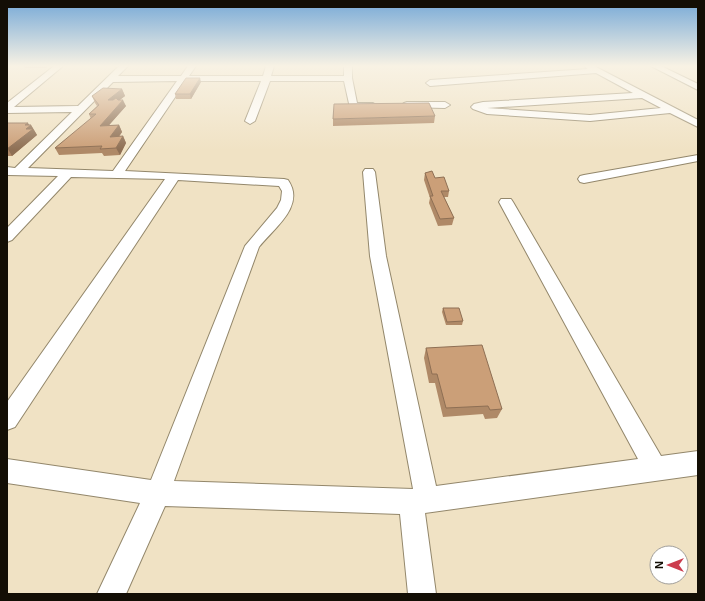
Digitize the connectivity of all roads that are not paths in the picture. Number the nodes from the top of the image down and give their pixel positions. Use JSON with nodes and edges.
{"nodes":[{"id":1,"x":25,"y":94,"type":"edge"},
{"id":2,"x":96,"y":94,"type":"edge"},
{"id":3,"x":173,"y":94,"type":"edge"},
{"id":4,"x":260,"y":94,"type":"edge"},
{"id":5,"x":351,"y":94,"type":"edge"},
{"id":6,"x":643,"y":94,"type":"joint"},
{"id":7,"x":445,"y":105,"type":"dead end"},
{"id":8,"x":385,"y":106,"type":"edge"},
{"id":9,"x":400,"y":106,"type":"edge"},
{"id":10,"x":7,"y":109,"type":"edge"},
{"id":11,"x":81,"y":109,"type":"junction"},
{"id":12,"x":672,"y":110,"type":"junction"},
{"id":13,"x":250,"y":120,"type":"dead end"},
{"id":14,"x":698,"y":124,"type":"edge"},
{"id":15,"x":698,"y":158,"type":"edge"},
{"id":16,"x":12,"y":171,"type":"edge"},
{"id":17,"x":369,"y":172,"type":"dead end"},
{"id":18,"x":68,"y":173,"type":"junction"},
{"id":19,"x":117,"y":174,"type":"junction"},
{"id":20,"x":174,"y":176,"type":"junction"},
{"id":21,"x":584,"y":179,"type":"dead end"},
{"id":22,"x":506,"y":202,"type":"dead end"},
{"id":23,"x":7,"y":237,"type":"edge"},
{"id":24,"x":7,"y":420,"type":"edge"},
{"id":25,"x":698,"y":462,"type":"edge"},
{"id":26,"x":655,"y":468,"type":"junction"},
{"id":27,"x":7,"y":471,"type":"edge"},
{"id":28,"x":158,"y":493,"type":"junction"},
{"id":29,"x":419,"y":501,"type":"junction"},
{"id":30,"x":112,"y":594,"type":"edge"},
{"id":31,"x":422,"y":594,"type":"edge"}],
"edges":[{"from":1,"to":10,"type":"street"},
{"from":2,"to":11,"type":"street"},
{"from":3,"to":19,"type":"street"},
{"from":4,"to":13,"type":"street"},
{"from":5,"to":8,"type":"street"},
{"from":6,"to":12,"type":"street"},
{"from":6,"to":12,"type":"street"},
{"from":7,"to":9,"type":"street"},
{"from":10,"to":11,"type":"street"},
{"from":11,"to":16,"type":"street"},
{"from":12,"to":14,"type":"street"},
{"from":15,"to":21,"type":"street"},
{"from":16,"to":18,"type":"street"},
{"from":17,"to":29,"type":"street"},
{"from":18,"to":19,"type":"street"},
{"from":18,"to":23,"type":"street"},
{"from":19,"to":20,"type":"street"},
{"from":20,"to":24,"type":"street"},
{"from":20,"to":28,"type":"street"},
{"from":22,"to":26,"type":"street"},
{"from":25,"to":26,"type":"street"},
{"from":26,"to":29,"type":"street"},
{"from":27,"to":28,"type":"street"},
{"from":28,"to":29,"type":"street"},
{"from":28,"to":30,"type":"street"},
{"from":29,"to":31,"type":"street"}]}
